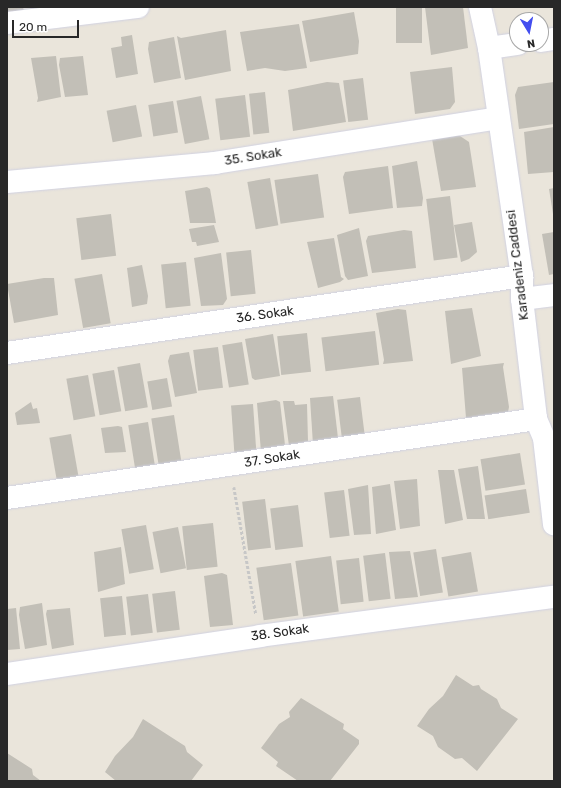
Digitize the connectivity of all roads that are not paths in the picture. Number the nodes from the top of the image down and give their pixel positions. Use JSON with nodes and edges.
{"nodes":[{"id":1,"x":138,"y":7,"type":"edge"},
{"id":2,"x":480,"y":7,"type":"edge"},
{"id":3,"x":7,"y":23,"type":"edge"},
{"id":4,"x":509,"y":45,"type":"edge"},
{"id":5,"x":490,"y":48,"type":"junction"},
{"id":6,"x":498,"y":118,"type":"junction"},
{"id":7,"x":7,"y":182,"type":"edge"},
{"id":8,"x":522,"y":276,"type":"junction"},
{"id":9,"x":554,"y":295,"type":"edge"},
{"id":10,"x":522,"y":299,"type":"junction"},
{"id":11,"x":7,"y":353,"type":"edge"},
{"id":12,"x":544,"y":431,"type":"edge"},
{"id":13,"x":7,"y":498,"type":"edge"},
{"id":14,"x":554,"y":524,"type":"edge"},
{"id":15,"x":554,"y":597,"type":"edge"},
{"id":16,"x":7,"y":674,"type":"edge"}],
"edges":[{"from":1,"to":3,"type":"street"},
{"from":2,"to":5,"type":"street","name":"Karadeniz Caddesi"},
{"from":4,"to":5,"type":"street"},
{"from":5,"to":6,"type":"street","name":"Karadeniz Caddesi"},
{"from":6,"to":7,"type":"street","name":"35. Sokak"},
{"from":6,"to":8,"type":"street","name":"Karadeniz Caddesi"},
{"from":8,"to":10,"type":"street","name":"Karadeniz Caddesi"},
{"from":8,"to":11,"type":"street","name":"36. Sokak"},
{"from":9,"to":10,"type":"street"},
{"from":10,"to":12,"type":"street","name":"Karadeniz Caddesi"},
{"from":12,"to":13,"type":"street","name":"37. Sokak"},
{"from":12,"to":14,"type":"street","name":"Karadeniz Caddesi"},
{"from":15,"to":16,"type":"street","name":"38. Sokak"}]}
